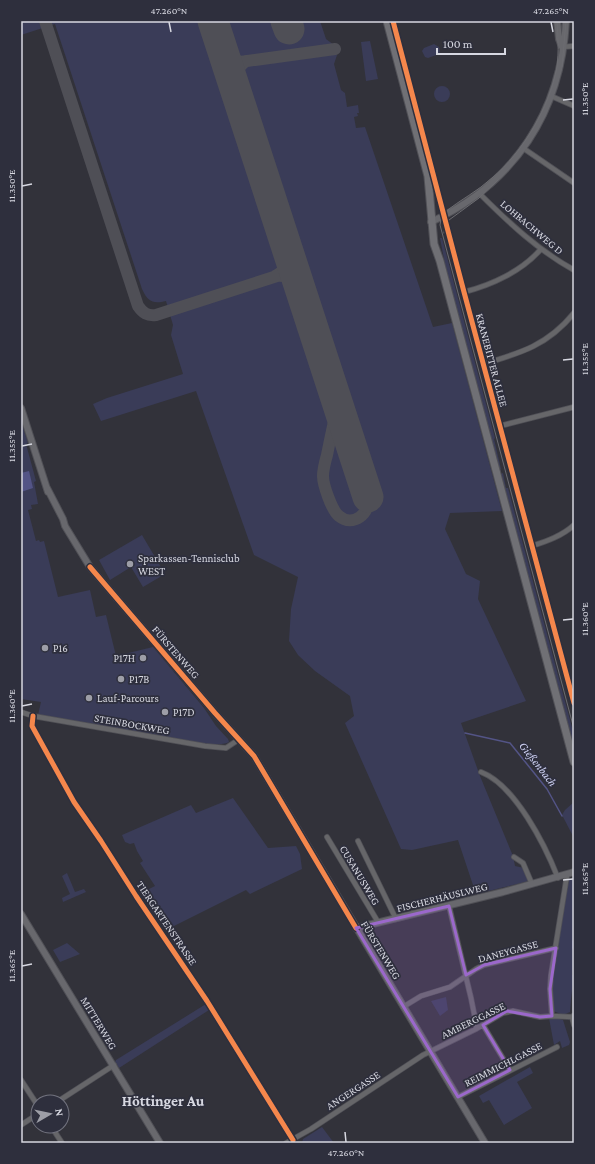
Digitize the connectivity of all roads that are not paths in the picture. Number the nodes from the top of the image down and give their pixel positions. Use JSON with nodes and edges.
{"nodes":[{"id":1,"x":387,"y":21,"type":"edge"},
{"id":2,"x":394,"y":21,"type":"edge"},
{"id":3,"x":557,"y":21,"type":"edge"},
{"id":4,"x":566,"y":21,"type":"edge"},
{"id":5,"x":574,"y":46,"type":"edge"},
{"id":6,"x":562,"y":47,"type":"junction"},
{"id":7,"x":551,"y":96,"type":"junction"},
{"id":8,"x":574,"y":106,"type":"edge"},
{"id":9,"x":523,"y":148,"type":"junction"},
{"id":10,"x":574,"y":182,"type":"edge"},
{"id":11,"x":480,"y":194,"type":"junction"},
{"id":12,"x":444,"y":216,"type":"junction"},
{"id":13,"x":434,"y":221,"type":"junction"},
{"id":14,"x":541,"y":249,"type":"junction"},
{"id":15,"x":574,"y":270,"type":"edge"},
{"id":16,"x":464,"y":292,"type":"junction"},
{"id":17,"x":574,"y":313,"type":"edge"},
{"id":18,"x":483,"y":364,"type":"junction"},
{"id":19,"x":574,"y":407,"type":"edge"},
{"id":20,"x":21,"y":408,"type":"edge"},
{"id":21,"x":500,"y":426,"type":"junction"},
{"id":22,"x":574,"y":525,"type":"edge"},
{"id":23,"x":532,"y":546,"type":"junction"},
{"id":24,"x":574,"y":703,"type":"edge"},
{"id":25,"x":21,"y":712,"type":"edge"},
{"id":26,"x":32,"y":716,"type":"junction"},
{"id":27,"x":238,"y":740,"type":"junction"},
{"id":28,"x":573,"y":754,"type":"edge"},
{"id":29,"x":574,"y":762,"type":"edge"},
{"id":30,"x":481,"y":772,"type":"dead end"},
{"id":31,"x":327,"y":837,"type":"dead end"},
{"id":32,"x":358,"y":841,"type":"dead end"},
{"id":33,"x":514,"y":857,"type":"dead end"},
{"id":34,"x":574,"y":872,"type":"edge"},
{"id":35,"x":567,"y":875,"type":"junction"},
{"id":36,"x":558,"y":878,"type":"junction"},
{"id":37,"x":532,"y":884,"type":"junction"},
{"id":38,"x":449,"y":906,"type":"junction"},
{"id":39,"x":21,"y":914,"type":"edge"},
{"id":40,"x":396,"y":919,"type":"junction"},
{"id":41,"x":378,"y":922,"type":"junction"},
{"id":42,"x":356,"y":928,"type":"junction"},
{"id":43,"x":556,"y":948,"type":"junction"},
{"id":44,"x":466,"y":975,"type":"junction"},
{"id":45,"x":403,"y":1007,"type":"junction"},
{"id":46,"x":552,"y":1016,"type":"junction"},
{"id":47,"x":573,"y":1016,"type":"edge"},
{"id":48,"x":483,"y":1025,"type":"junction"},
{"id":49,"x":574,"y":1026,"type":"edge"},
{"id":50,"x":476,"y":1029,"type":"junction"},
{"id":51,"x":557,"y":1047,"type":"dead end"},
{"id":52,"x":430,"y":1051,"type":"junction"},
{"id":53,"x":114,"y":1066,"type":"junction"},
{"id":54,"x":510,"y":1070,"type":"junction"},
{"id":55,"x":21,"y":1080,"type":"edge"},
{"id":56,"x":30,"y":1094,"type":"edge"},
{"id":57,"x":70,"y":1094,"type":"edge"},
{"id":58,"x":458,"y":1097,"type":"junction"},
{"id":59,"x":30,"y":1119,"type":"edge"},
{"id":60,"x":21,"y":1125,"type":"edge"},
{"id":61,"x":56,"y":1134,"type":"edge"},
{"id":62,"x":293,"y":1140,"type":"junction"},
{"id":63,"x":62,"y":1143,"type":"edge"},
{"id":64,"x":160,"y":1143,"type":"edge"},
{"id":65,"x":286,"y":1143,"type":"edge"},
{"id":66,"x":485,"y":1143,"type":"edge"}],
"edges":[{"from":1,"to":13,"type":"main road"},
{"from":2,"to":12,"type":"street","name":"KRANEBITTER ALLEE"},
{"from":3,"to":6,"type":"street"},
{"from":4,"to":6,"type":"street"},
{"from":5,"to":6,"type":"street"},
{"from":6,"to":7,"type":"street"},
{"from":7,"to":8,"type":"street"},
{"from":7,"to":9,"type":"street"},
{"from":9,"to":10,"type":"street"},
{"from":9,"to":11,"type":"street"},
{"from":11,"to":12,"type":"street"},
{"from":11,"to":14,"type":"street","name":"LOHBACHWEG D"},
{"from":12,"to":13,"type":"street"},
{"from":12,"to":16,"type":"street","name":"KRANEBITTER ALLEE"},
{"from":13,"to":28,"type":"main road"},
{"from":14,"to":15,"type":"street","name":"LOHBACHWEG D"},
{"from":14,"to":16,"type":"street"},
{"from":16,"to":18,"type":"street","name":"KRANEBITTER ALLEE"},
{"from":17,"to":18,"type":"street"},
{"from":18,"to":21,"type":"street","name":"KRANEBITTER ALLEE"},
{"from":19,"to":21,"type":"street"},
{"from":20,"to":27,"type":"street","name":"FÜRSTENWEG"},
{"from":21,"to":23,"type":"street","name":"KRANEBITTER ALLEE"},
{"from":22,"to":23,"type":"street"},
{"from":23,"to":24,"type":"street","name":"KRANEBITTER ALLEE"},
{"from":25,"to":26,"type":"street","name":"STEINBOCKWEG"},
{"from":26,"to":27,"type":"street","name":"STEINBOCKWEG"},
{"from":26,"to":62,"type":"street","name":"TIERGARTENSTRASSE"},
{"from":27,"to":42,"type":"street","name":"FÜRSTENWEG"},
{"from":28,"to":29,"type":"main road"},
{"from":30,"to":36,"type":"street"},
{"from":31,"to":41,"type":"street","name":"CUSANUSWEG"},
{"from":32,"to":40,"type":"street"},
{"from":33,"to":37,"type":"street"},
{"from":34,"to":35,"type":"street","name":"FISCHERHÄUSLWEG"},
{"from":35,"to":36,"type":"street","name":"FISCHERHÄUSLWEG"},
{"from":35,"to":43,"type":"street"},
{"from":36,"to":37,"type":"street","name":"FISCHERHÄUSLWEG"},
{"from":37,"to":38,"type":"street","name":"FISCHERHÄUSLWEG"},
{"from":38,"to":40,"type":"street","name":"FISCHERHÄUSLWEG"},
{"from":38,"to":44,"type":"street"},
{"from":39,"to":53,"type":"street","name":"MITTERWEG"},
{"from":40,"to":41,"type":"street","name":"FISCHERHÄUSLWEG"},
{"from":41,"to":42,"type":"street","name":"FISCHERHÄUSLWEG"},
{"from":42,"to":45,"type":"street","name":"FÜRSTENWEG"},
{"from":43,"to":44,"type":"street","name":"DANEYGASSE"},
{"from":43,"to":46,"type":"street"},
{"from":44,"to":45,"type":"street","name":"DANEYGASSE"},
{"from":44,"to":50,"type":"street"},
{"from":45,"to":52,"type":"street","name":"FÜRSTENWEG"},
{"from":46,"to":47,"type":"street","name":"AMBERGGASSE"},
{"from":46,"to":48,"type":"street","name":"AMBERGGASSE"},
{"from":47,"to":49,"type":"street"},
{"from":48,"to":50,"type":"street","name":"AMBERGGASSE"},
{"from":48,"to":54,"type":"street"},
{"from":50,"to":52,"type":"street","name":"AMBERGGASSE"},
{"from":51,"to":54,"type":"street","name":"REIMMICHLGASSE"},
{"from":52,"to":58,"type":"street","name":"FÜRSTENWEG"},
{"from":52,"to":62,"type":"street","name":"ANGERGASSE"},
{"from":53,"to":57,"type":"street"},
{"from":53,"to":64,"type":"street","name":"MITTERWEG"},
{"from":54,"to":58,"type":"street","name":"REIMMICHLGASSE"},
{"from":55,"to":56,"type":"street"},
{"from":58,"to":66,"type":"street","name":"FÜRSTENWEG"},
{"from":59,"to":60,"type":"street"},
{"from":61,"to":63,"type":"street"},
{"from":62,"to":65,"type":"street","name":"ANGERGASSE"}]}
